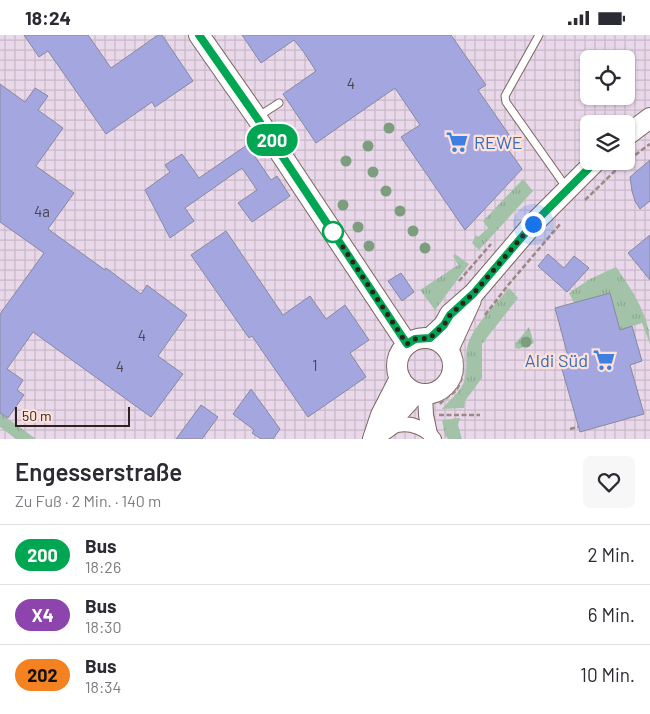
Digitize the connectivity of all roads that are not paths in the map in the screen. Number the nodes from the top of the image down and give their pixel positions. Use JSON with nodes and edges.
{"nodes":[{"id":1,"x":199,"y":35,"type":"edge"},
{"id":2,"x":538,"y":35,"type":"edge"},
{"id":3,"x":279,"y":103,"type":"dead end"},
{"id":4,"x":257,"y":118,"type":"junction"},
{"id":5,"x":650,"y":118,"type":"edge"},
{"id":6,"x":635,"y":129,"type":"edge"},
{"id":7,"x":586,"y":170,"type":"edge"},
{"id":8,"x":567,"y":188,"type":"junction"},
{"id":9,"x":474,"y":293,"type":"junction"},
{"id":10,"x":430,"y":338,"type":"junction"},
{"id":11,"x":407,"y":344,"type":"junction"},
{"id":12,"x":455,"y":351,"type":"junction"},
{"id":13,"x":400,"y":378,"type":"junction"},
{"id":14,"x":420,"y":394,"type":"junction"},
{"id":15,"x":432,"y":437,"type":"edge"},
{"id":16,"x":374,"y":439,"type":"edge"}],
"edges":[{"from":1,"to":4,"type":"street"},
{"from":2,"to":8,"type":"lane"},
{"from":3,"to":4,"type":"lane"},
{"from":4,"to":11,"type":"street"},
{"from":5,"to":6,"type":"street"},
{"from":7,"to":8,"type":"street"},
{"from":8,"to":9,"type":"street"},
{"from":9,"to":10,"type":"street"},
{"from":9,"to":12,"type":"street"},
{"from":10,"to":11,"type":"street"},
{"from":10,"to":12,"type":"street"},
{"from":11,"to":13,"type":"street"},
{"from":12,"to":14,"type":"street"},
{"from":13,"to":14,"type":"street"},
{"from":13,"to":16,"type":"street"},
{"from":14,"to":15,"type":"street"},
{"from":14,"to":16,"type":"street"},
{"from":15,"to":16,"type":"street"}]}
